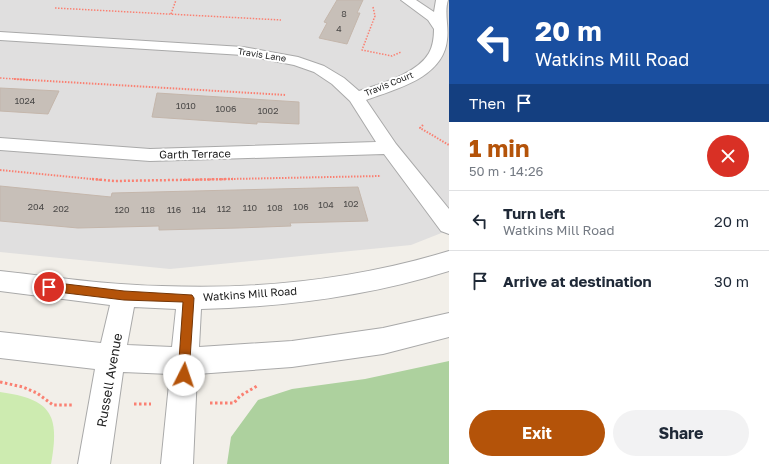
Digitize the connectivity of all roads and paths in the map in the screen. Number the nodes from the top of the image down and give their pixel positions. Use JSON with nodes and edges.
{"nodes":[{"id":1,"x":176,"y":0,"type":"edge"},
{"id":2,"x":407,"y":0,"type":"edge"},
{"id":3,"x":442,"y":0,"type":"edge"},
{"id":4,"x":373,"y":7,"type":"dead end"},
{"id":5,"x":55,"y":8,"type":"dead end"},
{"id":6,"x":171,"y":14,"type":"junction"},
{"id":7,"x":281,"y":20,"type":"dead end"},
{"id":8,"x":440,"y":28,"type":"junction"},
{"id":9,"x":0,"y":36,"type":"edge"},
{"id":10,"x":401,"y":52,"type":"dead end"},
{"id":11,"x":0,"y":78,"type":"edge"},
{"id":12,"x":286,"y":95,"type":"dead end"},
{"id":13,"x":356,"y":98,"type":"junction"},
{"id":14,"x":423,"y":125,"type":"dead end"},
{"id":15,"x":0,"y":144,"type":"edge"},
{"id":16,"x":449,"y":145,"type":"edge"},
{"id":17,"x":389,"y":148,"type":"junction"},
{"id":18,"x":0,"y":170,"type":"edge"},
{"id":19,"x":353,"y":177,"type":"dead end"},
{"id":20,"x":449,"y":225,"type":"edge"},
{"id":21,"x":449,"y":261,"type":"edge"},
{"id":22,"x":0,"y":281,"type":"edge"},
{"id":23,"x":124,"y":296,"type":"junction"},
{"id":24,"x":189,"y":298,"type":"junction"},
{"id":25,"x":449,"y":325,"type":"edge"},
{"id":26,"x":0,"y":345,"type":"edge"},
{"id":27,"x":112,"y":358,"type":"junction"},
{"id":28,"x":184,"y":360,"type":"junction"},
{"id":29,"x":0,"y":382,"type":"edge"},
{"id":30,"x":234,"y":403,"type":"dead end"},
{"id":31,"x":182,"y":404,"type":"junction"},
{"id":32,"x":104,"y":405,"type":"junction"},
{"id":33,"x":94,"y":464,"type":"edge"},
{"id":34,"x":177,"y":464,"type":"edge"}],
"edges":[{"from":1,"to":6,"type":"path"},
{"from":2,"to":8,"type":"street"},
{"from":3,"to":8,"type":"street","name":"Travis Court"},
{"from":4,"to":10,"type":"path"},
{"from":5,"to":6,"type":"path"},
{"from":6,"to":7,"type":"path"},
{"from":8,"to":13,"type":"street","name":"Travis Court"},
{"from":9,"to":13,"type":"street","name":"Travis Lane"},
{"from":11,"to":12,"type":"path"},
{"from":13,"to":17,"type":"street","name":"Travis Lane"},
{"from":14,"to":16,"type":"path"},
{"from":15,"to":17,"type":"street","name":"Garth Terrace"},
{"from":17,"to":20,"type":"street","name":"Travis Lane"},
{"from":18,"to":19,"type":"path"},
{"from":21,"to":24,"type":"street","name":"Watkins Mill Road"},
{"from":22,"to":23,"type":"street","name":"Watkins Mill Road"},
{"from":23,"to":24,"type":"street","name":"Watkins Mill Road"},
{"from":23,"to":27,"type":"street","name":"Russell Avenue"},
{"from":24,"to":28,"type":"street"},
{"from":25,"to":28,"type":"street"},
{"from":26,"to":27,"type":"street"},
{"from":27,"to":28,"type":"street"},
{"from":27,"to":32,"type":"street","name":"Russell Avenue"},
{"from":28,"to":31,"type":"street"},
{"from":29,"to":32,"type":"path"},
{"from":30,"to":31,"type":"path"},
{"from":31,"to":32,"type":"path"},
{"from":31,"to":34,"type":"street"},
{"from":32,"to":33,"type":"street","name":"Russell Avenue"}]}
